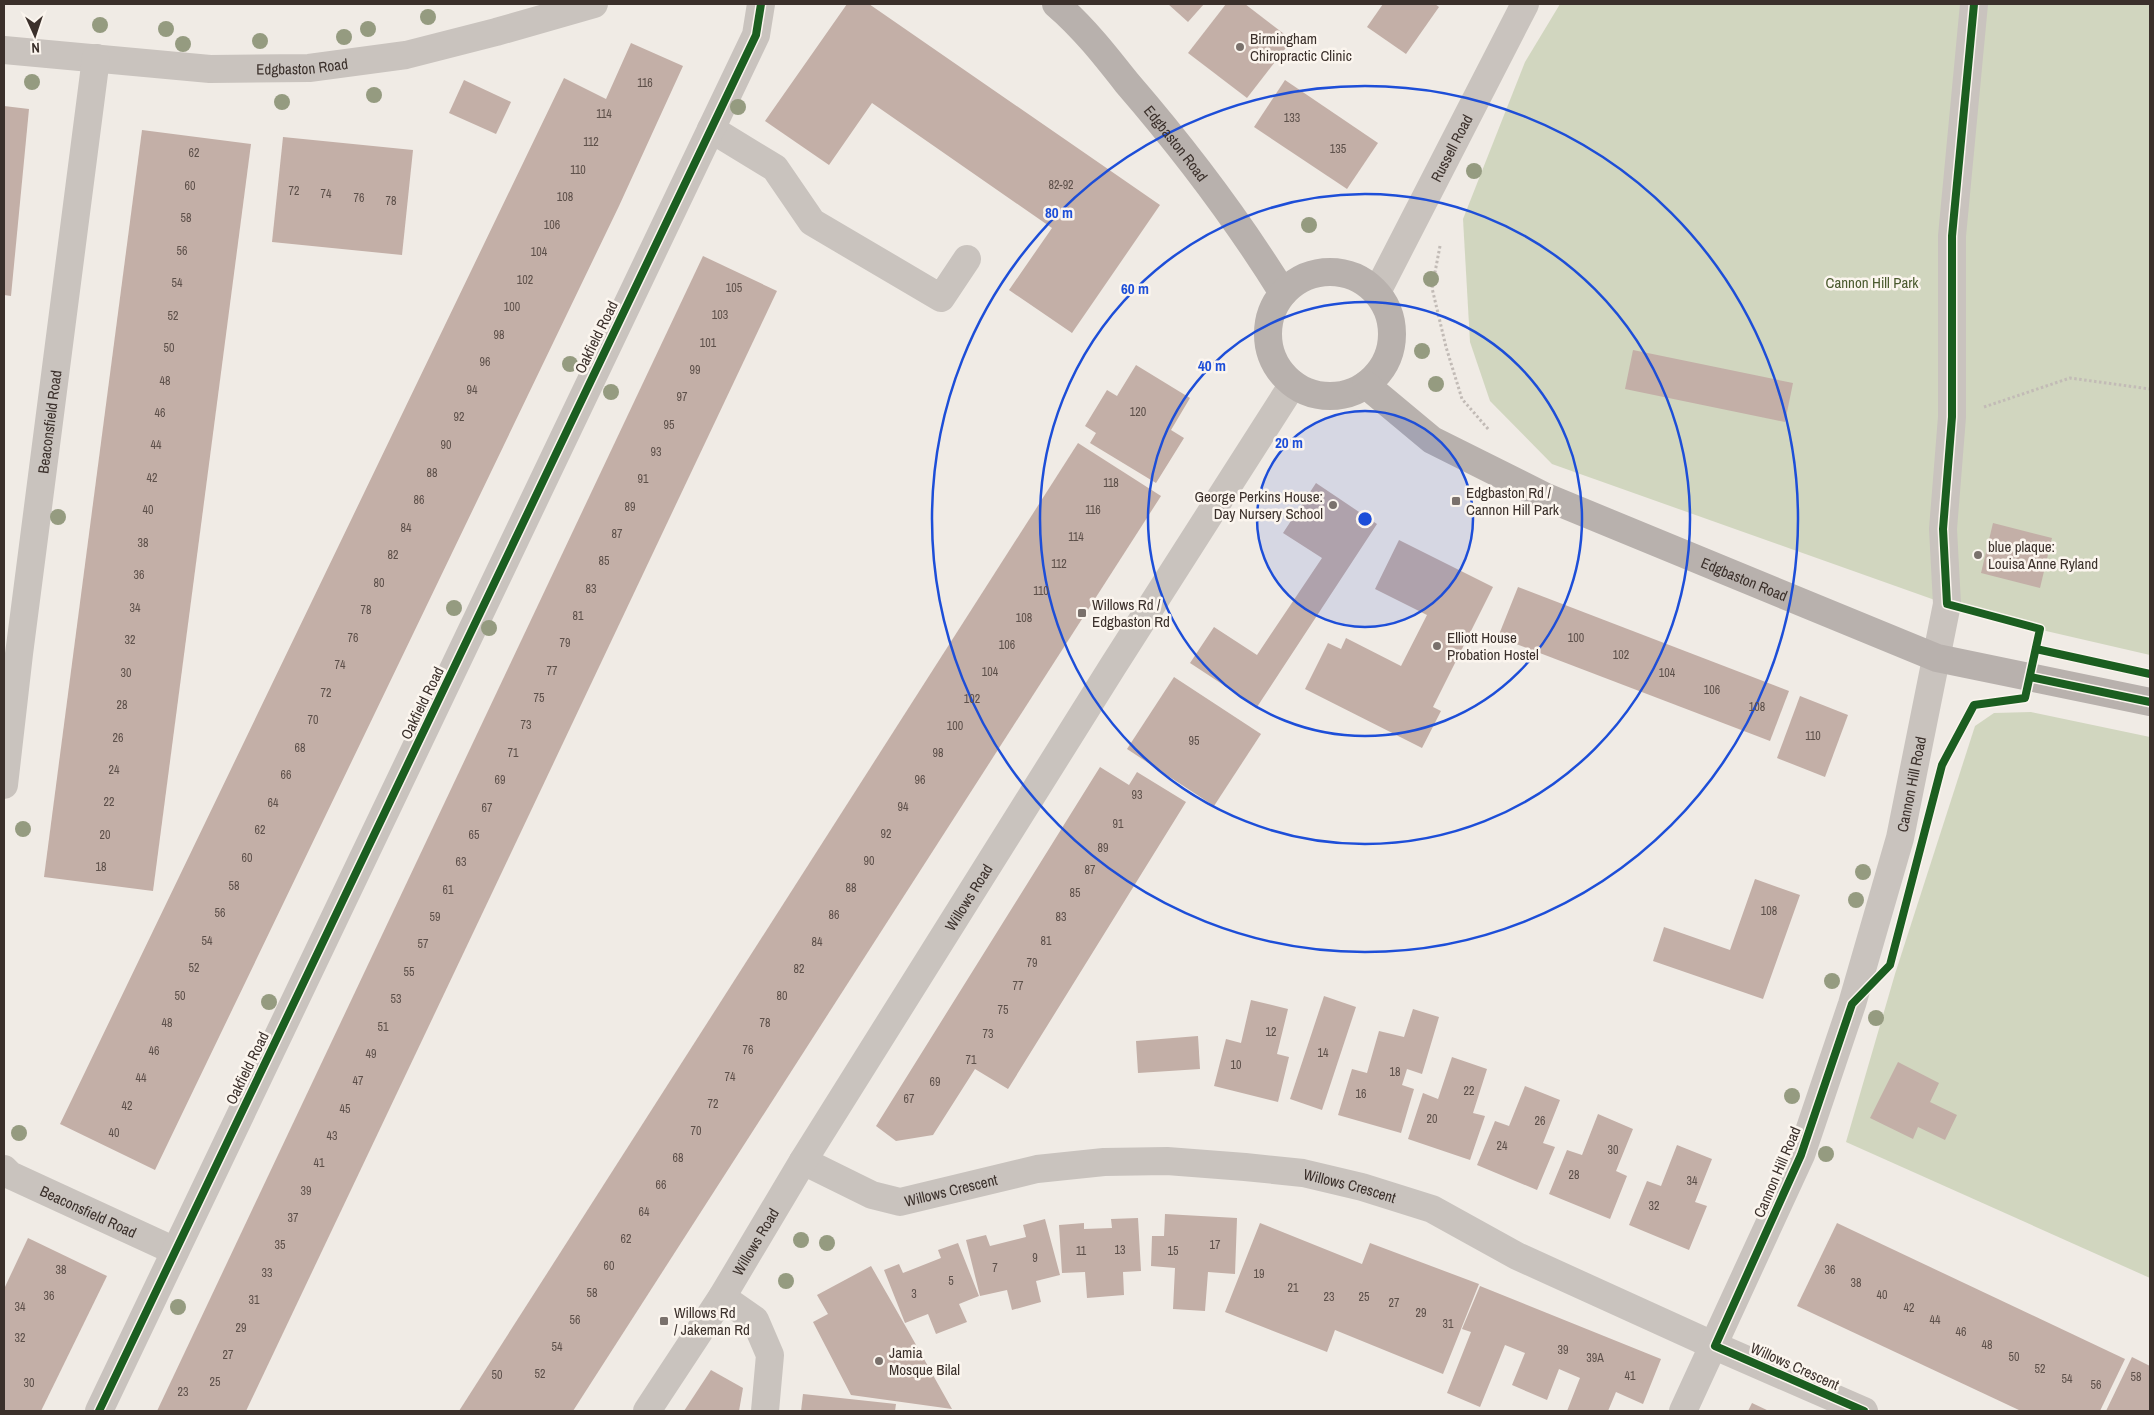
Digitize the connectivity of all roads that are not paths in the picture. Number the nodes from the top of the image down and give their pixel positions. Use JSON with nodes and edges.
{"nodes":[{"id":1,"x":594,"y":4,"type":"edge"},
{"id":2,"x":761,"y":4,"type":"edge"},
{"id":3,"x":1056,"y":4,"type":"edge"},
{"id":4,"x":1525,"y":4,"type":"edge"},
{"id":5,"x":1974,"y":4,"type":"edge"},
{"id":6,"x":4,"y":50,"type":"edge"},
{"id":7,"x":96,"y":58,"type":"junction"},
{"id":8,"x":711,"y":129,"type":"junction"},
{"id":9,"x":967,"y":259,"type":"dead end"},
{"id":10,"x":1377,"y":292,"type":"junction"},
{"id":11,"x":1283,"y":293,"type":"junction"},
{"id":12,"x":1293,"y":384,"type":"junction"},
{"id":13,"x":1366,"y":385,"type":"junction"},
{"id":14,"x":1937,"y":658,"type":"junction"},
{"id":15,"x":2150,"y":702,"type":"edge"},
{"id":16,"x":4,"y":785,"type":"edge"},
{"id":17,"x":803,"y":1162,"type":"junction"},
{"id":18,"x":4,"y":1169,"type":"edge"},
{"id":19,"x":175,"y":1251,"type":"junction"},
{"id":20,"x":722,"y":1297,"type":"junction"},
{"id":21,"x":1715,"y":1346,"type":"junction"},
{"id":22,"x":99,"y":1411,"type":"edge"},
{"id":23,"x":647,"y":1411,"type":"edge"},
{"id":24,"x":765,"y":1411,"type":"edge"},
{"id":25,"x":1684,"y":1411,"type":"edge"},
{"id":26,"x":1864,"y":1411,"type":"edge"}],
"edges":[{"from":1,"to":7,"type":"street","name":"Edgbaston Road"},
{"from":2,"to":8,"type":"street","name":"Oakfield Road"},
{"from":3,"to":11,"type":"main road","name":"Edgbaston Road"},
{"from":4,"to":10,"type":"street","name":"Russell Road"},
{"from":5,"to":14,"type":"street","name":"Cannon Hill Road"},
{"from":6,"to":7,"type":"street","name":"Edgbaston Road"},
{"from":7,"to":16,"type":"street","name":"Beaconsfield Road"},
{"from":8,"to":9,"type":"street"},
{"from":8,"to":19,"type":"street","name":"Oakfield Road"},
{"from":10,"to":11,"type":"main road"},
{"from":10,"to":13,"type":"main road"},
{"from":11,"to":12,"type":"main road"},
{"from":12,"to":13,"type":"main road"},
{"from":12,"to":17,"type":"street","name":"Willows Road"},
{"from":13,"to":14,"type":"main road","name":"Edgbaston Road"},
{"from":14,"to":15,"type":"main road","name":"Edgbaston Road"},
{"from":14,"to":21,"type":"street","name":"Cannon Hill Road"},
{"from":17,"to":20,"type":"street","name":"Willows Road"},
{"from":17,"to":21,"type":"street","name":"Willows Crescent"},
{"from":18,"to":19,"type":"street","name":"Beaconsfield Road"},
{"from":19,"to":22,"type":"street","name":"Oakfield Road"},
{"from":20,"to":23,"type":"street","name":"Willows Road"},
{"from":20,"to":24,"type":"street"},
{"from":21,"to":25,"type":"street","name":"Cannon Hill Road"},
{"from":21,"to":26,"type":"street","name":"Willows Crescent"}]}
